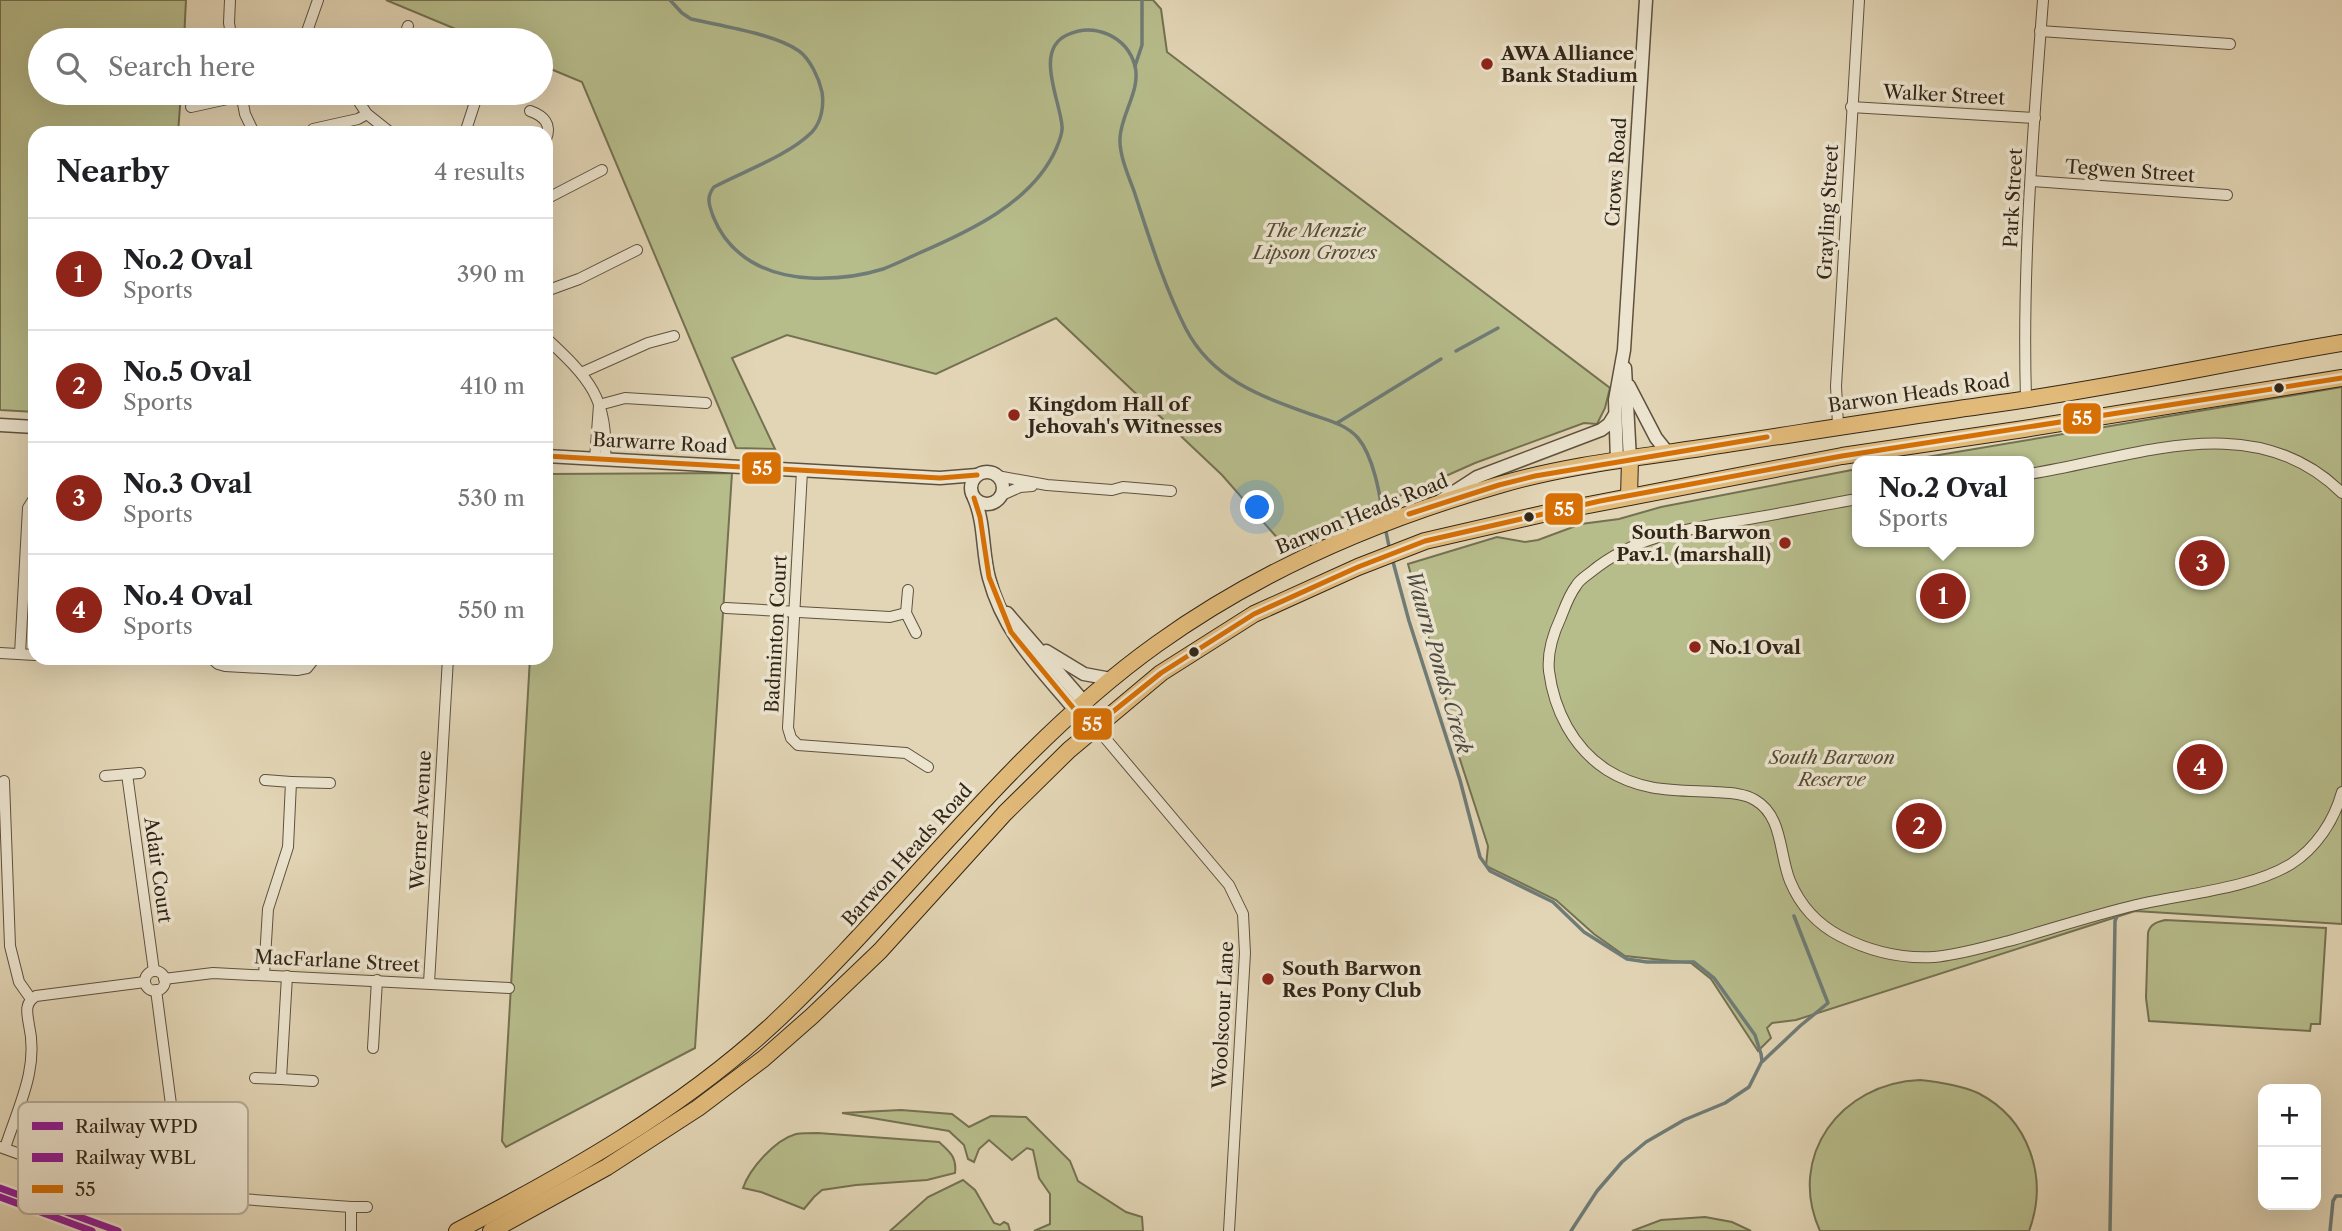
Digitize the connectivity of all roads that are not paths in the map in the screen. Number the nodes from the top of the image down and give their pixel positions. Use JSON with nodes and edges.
{"nodes":[{"id":1,"x":230,"y":0,"type":"edge"},
{"id":2,"x":318,"y":0,"type":"edge"},
{"id":3,"x":1646,"y":0,"type":"edge"},
{"id":4,"x":1858,"y":0,"type":"edge"},
{"id":5,"x":2043,"y":0,"type":"edge"},
{"id":6,"x":230,"y":28,"type":"edge"},
{"id":7,"x":308,"y":28,"type":"edge"},
{"id":8,"x":2040,"y":31,"type":"junction"},
{"id":9,"x":2230,"y":44,"type":"dead end"},
{"id":10,"x":199,"y":105,"type":"edge"},
{"id":11,"x":243,"y":105,"type":"edge"},
{"id":12,"x":361,"y":105,"type":"edge"},
{"id":13,"x":474,"y":105,"type":"edge"},
{"id":14,"x":191,"y":107,"type":"dead end"},
{"id":15,"x":1851,"y":107,"type":"junction"},
{"id":16,"x":530,"y":111,"type":"dead end"},
{"id":17,"x":367,"y":114,"type":"junction"},
{"id":18,"x":2035,"y":118,"type":"junction"},
{"id":19,"x":251,"y":126,"type":"edge"},
{"id":20,"x":326,"y":126,"type":"edge"},
{"id":21,"x":382,"y":126,"type":"edge"},
{"id":22,"x":467,"y":126,"type":"edge"},
{"id":23,"x":548,"y":126,"type":"edge"},
{"id":24,"x":602,"y":170,"type":"dead end"},
{"id":25,"x":2031,"y":181,"type":"junction"},
{"id":26,"x":553,"y":194,"type":"edge"},
{"id":27,"x":2227,"y":195,"type":"dead end"},
{"id":28,"x":637,"y":250,"type":"dead end"},
{"id":29,"x":553,"y":288,"type":"edge"},
{"id":30,"x":674,"y":336,"type":"dead end"},
{"id":31,"x":2342,"y":343,"type":"edge"},
{"id":32,"x":553,"y":345,"type":"edge"},
{"id":33,"x":1624,"y":347,"type":"junction"},
{"id":34,"x":581,"y":373,"type":"junction"},
{"id":35,"x":2342,"y":378,"type":"edge"},
{"id":36,"x":1629,"y":395,"type":"junction"},
{"id":37,"x":2026,"y":399,"type":"junction"},
{"id":38,"x":706,"y":402,"type":"dead end"},
{"id":39,"x":599,"y":405,"type":"junction"},
{"id":40,"x":1614,"y":416,"type":"junction"},
{"id":41,"x":0,"y":425,"type":"edge"},
{"id":42,"x":1838,"y":425,"type":"junction"},
{"id":43,"x":28,"y":427,"type":"edge"},
{"id":44,"x":1668,"y":453,"type":"junction"},
{"id":45,"x":553,"y":457,"type":"edge"},
{"id":46,"x":600,"y":460,"type":"junction"},
{"id":47,"x":1623,"y":460,"type":"junction"},
{"id":48,"x":802,"y":471,"type":"junction"},
{"id":49,"x":2034,"y":473,"type":"edge"},
{"id":50,"x":977,"y":475,"type":"junction"},
{"id":51,"x":997,"y":476,"type":"junction"},
{"id":52,"x":940,"y":478,"type":"junction"},
{"id":53,"x":1047,"y":485,"type":"junction"},
{"id":54,"x":1171,"y":491,"type":"dead end"},
{"id":55,"x":2342,"y":493,"type":"edge"},
{"id":56,"x":973,"y":496,"type":"junction"},
{"id":57,"x":1629,"y":497,"type":"junction"},
{"id":58,"x":998,"y":499,"type":"junction"},
{"id":59,"x":1852,"y":500,"type":"edge"},
{"id":60,"x":1434,"y":505,"type":"junction"},
{"id":61,"x":28,"y":508,"type":"edge"},
{"id":62,"x":985,"y":560,"type":"junction"},
{"id":63,"x":908,"y":590,"type":"dead end"},
{"id":64,"x":995,"y":595,"type":"junction"},
{"id":65,"x":726,"y":608,"type":"dead end"},
{"id":66,"x":795,"y":612,"type":"junction"},
{"id":67,"x":906,"y":613,"type":"junction"},
{"id":68,"x":916,"y":633,"type":"dead end"},
{"id":69,"x":1026,"y":636,"type":"junction"},
{"id":70,"x":0,"y":653,"type":"edge"},
{"id":71,"x":20,"y":654,"type":"junction"},
{"id":72,"x":28,"y":655,"type":"edge"},
{"id":73,"x":222,"y":665,"type":"edge"},
{"id":74,"x":310,"y":665,"type":"edge"},
{"id":75,"x":448,"y":665,"type":"edge"},
{"id":76,"x":1111,"y":679,"type":"junction"},
{"id":77,"x":1079,"y":706,"type":"junction"},
{"id":78,"x":1095,"y":726,"type":"junction"},
{"id":79,"x":928,"y":767,"type":"dead end"},
{"id":80,"x":140,"y":773,"type":"dead end"},
{"id":81,"x":127,"y":774,"type":"junction"},
{"id":82,"x":105,"y":775,"type":"dead end"},
{"id":83,"x":265,"y":780,"type":"dead end"},
{"id":84,"x":4,"y":781,"type":"dead end"},
{"id":85,"x":291,"y":782,"type":"junction"},
{"id":86,"x":330,"y":783,"type":"dead end"},
{"id":87,"x":2342,"y":792,"type":"edge"},
{"id":88,"x":154,"y":971,"type":"junction"},
{"id":89,"x":264,"y":975,"type":"junction"},
{"id":90,"x":287,"y":976,"type":"junction"},
{"id":91,"x":164,"y":979,"type":"junction"},
{"id":92,"x":377,"y":980,"type":"junction"},
{"id":93,"x":145,"y":982,"type":"junction"},
{"id":94,"x":429,"y":983,"type":"junction"},
{"id":95,"x":509,"y":988,"type":"dead end"},
{"id":96,"x":156,"y":990,"type":"junction"},
{"id":97,"x":31,"y":999,"type":"junction"},
{"id":98,"x":373,"y":1048,"type":"dead end"},
{"id":99,"x":255,"y":1077,"type":"dead end"},
{"id":100,"x":281,"y":1079,"type":"junction"},
{"id":101,"x":313,"y":1081,"type":"dead end"},
{"id":102,"x":19,"y":1102,"type":"edge"},
{"id":103,"x":170,"y":1102,"type":"edge"},
{"id":104,"x":18,"y":1106,"type":"edge"},
{"id":105,"x":3,"y":1148,"type":"edge"},
{"id":106,"x":248,"y":1199,"type":"edge"},
{"id":107,"x":351,"y":1207,"type":"junction"},
{"id":108,"x":367,"y":1208,"type":"dead end"},
{"id":109,"x":351,"y":1231,"type":"edge"},
{"id":110,"x":457,"y":1231,"type":"edge"},
{"id":111,"x":491,"y":1231,"type":"edge"},
{"id":112,"x":1229,"y":1231,"type":"edge"}],
"edges":[{"from":1,"to":6,"type":"street"},
{"from":2,"to":7,"type":"street"},
{"from":3,"to":33,"type":"street","name":"Crows Road"},
{"from":4,"to":15,"type":"street","name":"Grayling Street"},
{"from":5,"to":8,"type":"street","name":"Park Street"},
{"from":8,"to":9,"type":"street"},
{"from":8,"to":18,"type":"street","name":"Park Street"},
{"from":10,"to":14,"type":"street"},
{"from":11,"to":19,"type":"street"},
{"from":12,"to":17,"type":"street"},
{"from":13,"to":22,"type":"street"},
{"from":15,"to":18,"type":"street","name":"Walker Street"},
{"from":15,"to":42,"type":"street","name":"Grayling Street"},
{"from":16,"to":23,"type":"street"},
{"from":17,"to":20,"type":"street"},
{"from":17,"to":21,"type":"street"},
{"from":18,"to":25,"type":"street","name":"Park Street"},
{"from":24,"to":26,"type":"street"},
{"from":25,"to":27,"type":"street","name":"Tegwen Street"},
{"from":25,"to":37,"type":"street","name":"Park Street"},
{"from":28,"to":29,"type":"street"},
{"from":30,"to":34,"type":"street"},
{"from":31,"to":37,"type":"main road","name":"Barwon Heads Road"},
{"from":32,"to":34,"type":"street"},
{"from":33,"to":36,"type":"street","name":"Crows Road"},
{"from":33,"to":40,"type":"street","name":"Crows Road"},
{"from":34,"to":39,"type":"street"},
{"from":35,"to":57,"type":"main road"},
{"from":36,"to":44,"type":"street"},
{"from":36,"to":47,"type":"street"},
{"from":37,"to":42,"type":"main road","name":"Barwon Heads Road"},
{"from":38,"to":39,"type":"street"},
{"from":39,"to":46,"type":"street"},
{"from":40,"to":47,"type":"street","name":"Crows Road"},
{"from":40,"to":60,"type":"street"},
{"from":41,"to":43,"type":"street"},
{"from":42,"to":44,"type":"main road","name":"Barwon Heads Road"},
{"from":44,"to":47,"type":"main road","name":"Barwon Heads Road"},
{"from":45,"to":46,"type":"street","name":"Barwarre Road"},
{"from":46,"to":48,"type":"street","name":"Barwarre Road"},
{"from":47,"to":57,"type":"main road"},
{"from":47,"to":60,"type":"main road","name":"Barwon Heads Road"},
{"from":48,"to":52,"type":"street","name":"Barwarre Road"},
{"from":48,"to":66,"type":"street","name":"Badminton Court"},
{"from":49,"to":55,"type":"street"},
{"from":50,"to":51,"type":"street"},
{"from":50,"to":52,"type":"street","name":"Barwarre Road"},
{"from":50,"to":56,"type":"street"},
{"from":51,"to":53,"type":"street"},
{"from":51,"to":58,"type":"street"},
{"from":52,"to":56,"type":"street","name":"Barwarre Road"},
{"from":53,"to":54,"type":"street"},
{"from":53,"to":58,"type":"street"},
{"from":56,"to":58,"type":"street"},
{"from":56,"to":62,"type":"street"},
{"from":57,"to":78,"type":"main road"},
{"from":58,"to":62,"type":"street"},
{"from":59,"to":87,"type":"street"},
{"from":60,"to":76,"type":"main road","name":"Barwon Heads Road"},
{"from":61,"to":71,"type":"street"},
{"from":62,"to":64,"type":"street"},
{"from":63,"to":67,"type":"street"},
{"from":64,"to":69,"type":"street"},
{"from":64,"to":77,"type":"street"},
{"from":65,"to":66,"type":"street"},
{"from":66,"to":67,"type":"street"},
{"from":66,"to":79,"type":"street","name":"Badminton Court"},
{"from":67,"to":68,"type":"street"},
{"from":69,"to":76,"type":"street"},
{"from":69,"to":77,"type":"street"},
{"from":70,"to":71,"type":"street"},
{"from":71,"to":72,"type":"street"},
{"from":73,"to":74,"type":"street"},
{"from":75,"to":94,"type":"street","name":"Werner Avenue"},
{"from":76,"to":77,"type":"main road","name":"Barwon Heads Road"},
{"from":77,"to":78,"type":"main road"},
{"from":77,"to":110,"type":"main road","name":"Barwon Heads Road"},
{"from":78,"to":111,"type":"main road"},
{"from":78,"to":112,"type":"street","name":"Woolscour Lane"},
{"from":80,"to":81,"type":"street"},
{"from":81,"to":82,"type":"street"},
{"from":81,"to":88,"type":"street","name":"Adair Court"},
{"from":83,"to":85,"type":"street"},
{"from":84,"to":97,"type":"street"},
{"from":85,"to":86,"type":"street"},
{"from":85,"to":89,"type":"street"},
{"from":88,"to":91,"type":"street"},
{"from":88,"to":93,"type":"street"},
{"from":89,"to":90,"type":"street","name":"MacFarlane Street"},
{"from":89,"to":91,"type":"street","name":"MacFarlane Street"},
{"from":90,"to":92,"type":"street","name":"MacFarlane Street"},
{"from":90,"to":100,"type":"street"},
{"from":91,"to":96,"type":"street"},
{"from":92,"to":94,"type":"street","name":"MacFarlane Street"},
{"from":92,"to":98,"type":"street"},
{"from":93,"to":96,"type":"street"},
{"from":93,"to":97,"type":"street"},
{"from":94,"to":95,"type":"street","name":"MacFarlane Street"},
{"from":96,"to":103,"type":"street"},
{"from":97,"to":102,"type":"street"},
{"from":99,"to":100,"type":"street"},
{"from":100,"to":101,"type":"street"},
{"from":104,"to":105,"type":"street"},
{"from":106,"to":107,"type":"street"},
{"from":107,"to":108,"type":"street"},
{"from":107,"to":109,"type":"street"}]}
